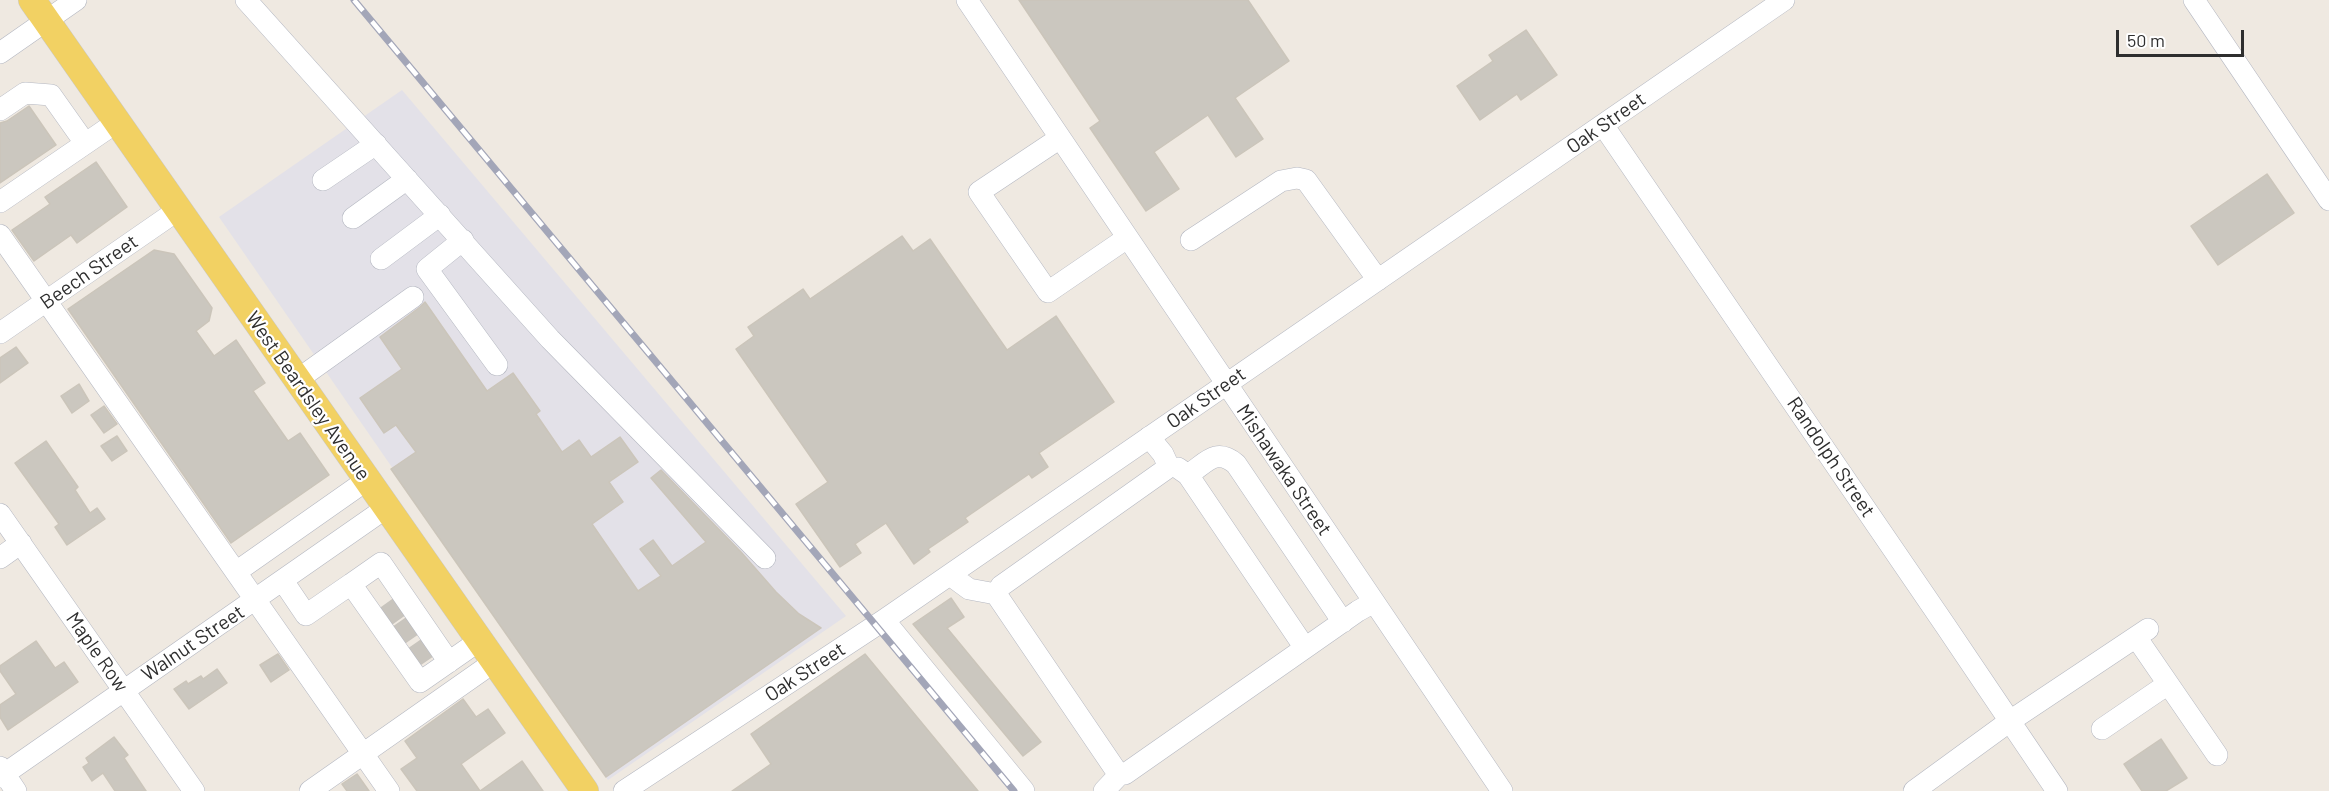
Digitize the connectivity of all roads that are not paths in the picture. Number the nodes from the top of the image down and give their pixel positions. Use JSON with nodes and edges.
{"nodes":[{"id":1,"x":76,"y":0,"type":"edge"},
{"id":2,"x":246,"y":0,"type":"edge"},
{"id":3,"x":967,"y":0,"type":"edge"},
{"id":4,"x":1784,"y":0,"type":"edge"},
{"id":5,"x":2194,"y":0,"type":"edge"},
{"id":6,"x":39,"y":10,"type":"edge"},
{"id":7,"x":0,"y":53,"type":"edge"},
{"id":8,"x":0,"y":110,"type":"edge"},
{"id":9,"x":117,"y":122,"type":"junction"},
{"id":10,"x":1603,"y":125,"type":"junction"},
{"id":11,"x":1060,"y":138,"type":"junction"},
{"id":12,"x":85,"y":143,"type":"junction"},
{"id":13,"x":376,"y":144,"type":"junction"},
{"id":14,"x":407,"y":178,"type":"junction"},
{"id":15,"x":323,"y":180,"type":"dead end"},
{"id":16,"x":2329,"y":200,"type":"edge"},
{"id":17,"x":0,"y":202,"type":"edge"},
{"id":18,"x":178,"y":210,"type":"junction"},
{"id":19,"x":440,"y":215,"type":"junction"},
{"id":20,"x":353,"y":218,"type":"dead end"},
{"id":21,"x":0,"y":235,"type":"edge"},
{"id":22,"x":1127,"y":238,"type":"junction"},
{"id":23,"x":463,"y":240,"type":"junction"},
{"id":24,"x":1191,"y":240,"type":"dead end"},
{"id":25,"x":381,"y":259,"type":"dead end"},
{"id":26,"x":1378,"y":280,"type":"junction"},
{"id":27,"x":413,"y":297,"type":"dead end"},
{"id":28,"x":46,"y":301,"type":"junction"},
{"id":29,"x":0,"y":333,"type":"edge"},
{"id":30,"x":497,"y":365,"type":"dead end"},
{"id":31,"x":297,"y":380,"type":"junction"},
{"id":32,"x":1226,"y":384,"type":"junction"},
{"id":33,"x":1149,"y":437,"type":"junction"},
{"id":34,"x":1169,"y":467,"type":"junction"},
{"id":35,"x":1188,"y":475,"type":"junction"},
{"id":36,"x":367,"y":480,"type":"junction"},
{"id":37,"x":386,"y":508,"type":"junction"},
{"id":38,"x":0,"y":514,"type":"edge"},
{"id":39,"x":21,"y":543,"type":"junction"},
{"id":40,"x":0,"y":558,"type":"edge"},
{"id":41,"x":765,"y":558,"type":"dead end"},
{"id":42,"x":236,"y":572,"type":"junction"},
{"id":43,"x":950,"y":574,"type":"junction"},
{"id":44,"x":283,"y":581,"type":"junction"},
{"id":45,"x":351,"y":584,"type":"junction"},
{"id":46,"x":996,"y":594,"type":"junction"},
{"id":47,"x":256,"y":600,"type":"junction"},
{"id":48,"x":1374,"y":602,"type":"junction"},
{"id":49,"x":392,"y":612,"type":"junction"},
{"id":50,"x":884,"y":620,"type":"junction"},
{"id":51,"x":1343,"y":622,"type":"junction"},
{"id":52,"x":405,"y":631,"type":"junction"},
{"id":53,"x":1305,"y":648,"type":"junction"},
{"id":54,"x":487,"y":651,"type":"junction"},
{"id":55,"x":420,"y":652,"type":"junction"},
{"id":56,"x":450,"y":662,"type":"junction"},
{"id":57,"x":2168,"y":684,"type":"junction"},
{"id":58,"x":124,"y":690,"type":"junction"},
{"id":59,"x":2010,"y":721,"type":"junction"},
{"id":60,"x":2102,"y":729,"type":"dead end"},
{"id":61,"x":364,"y":754,"type":"junction"},
{"id":62,"x":2217,"y":755,"type":"dead end"},
{"id":63,"x":1119,"y":775,"type":"junction"},
{"id":64,"x":5,"y":777,"type":"edge"},
{"id":65,"x":194,"y":791,"type":"edge"},
{"id":66,"x":310,"y":791,"type":"edge"},
{"id":67,"x":390,"y":791,"type":"edge"},
{"id":68,"x":585,"y":791,"type":"edge"},
{"id":69,"x":624,"y":791,"type":"edge"},
{"id":70,"x":1024,"y":791,"type":"edge"},
{"id":71,"x":1104,"y":791,"type":"edge"},
{"id":72,"x":1502,"y":791,"type":"edge"},
{"id":73,"x":1914,"y":791,"type":"edge"},
{"id":74,"x":2056,"y":791,"type":"edge"}],
"edges":[{"from":1,"to":6,"type":"street"},
{"from":2,"to":13,"type":"street"},
{"from":3,"to":11,"type":"street","name":"Mishawaka Street"},
{"from":4,"to":10,"type":"street","name":"Oak Street"},
{"from":5,"to":16,"type":"street"},
{"from":6,"to":7,"type":"street"},
{"from":6,"to":9,"type":"main road","name":"West Beardsley Avenue"},
{"from":8,"to":12,"type":"street"},
{"from":9,"to":12,"type":"street"},
{"from":9,"to":18,"type":"main road","name":"West Beardsley Avenue"},
{"from":10,"to":26,"type":"street","name":"Oak Street"},
{"from":10,"to":59,"type":"street","name":"Randolph Street"},
{"from":11,"to":22,"type":"street","name":"Mishawaka Street"},
{"from":11,"to":22,"type":"street"},
{"from":12,"to":17,"type":"street"},
{"from":13,"to":14,"type":"street"},
{"from":13,"to":15,"type":"street"},
{"from":14,"to":19,"type":"street"},
{"from":14,"to":20,"type":"street"},
{"from":18,"to":28,"type":"street","name":"Beech Street"},
{"from":18,"to":31,"type":"main road","name":"West Beardsley Avenue"},
{"from":19,"to":23,"type":"street"},
{"from":19,"to":25,"type":"street"},
{"from":21,"to":28,"type":"street"},
{"from":22,"to":32,"type":"street","name":"Mishawaka Street"},
{"from":23,"to":30,"type":"street"},
{"from":23,"to":41,"type":"street"},
{"from":24,"to":26,"type":"street"},
{"from":26,"to":32,"type":"street","name":"Oak Street"},
{"from":27,"to":31,"type":"street"},
{"from":28,"to":29,"type":"street","name":"Beech Street"},
{"from":28,"to":42,"type":"street"},
{"from":31,"to":36,"type":"main road","name":"West Beardsley Avenue"},
{"from":32,"to":33,"type":"street","name":"Oak Street"},
{"from":32,"to":48,"type":"street","name":"Mishawaka Street"},
{"from":33,"to":34,"type":"street"},
{"from":33,"to":43,"type":"street","name":"Oak Street"},
{"from":34,"to":35,"type":"street"},
{"from":34,"to":46,"type":"street"},
{"from":35,"to":51,"type":"street"},
{"from":35,"to":53,"type":"street"},
{"from":36,"to":37,"type":"main road","name":"West Beardsley Avenue"},
{"from":36,"to":42,"type":"street"},
{"from":37,"to":44,"type":"street","name":"Walnut Street"},
{"from":37,"to":54,"type":"main road","name":"West Beardsley Avenue"},
{"from":38,"to":39,"type":"street","name":"Maple Row"},
{"from":39,"to":40,"type":"street"},
{"from":39,"to":58,"type":"street","name":"Maple Row"},
{"from":42,"to":47,"type":"street"},
{"from":43,"to":46,"type":"street"},
{"from":43,"to":50,"type":"street","name":"Oak Street"},
{"from":44,"to":45,"type":"street"},
{"from":44,"to":47,"type":"street","name":"Walnut Street"},
{"from":45,"to":49,"type":"street"},
{"from":45,"to":49,"type":"street"},
{"from":46,"to":63,"type":"street"},
{"from":47,"to":58,"type":"street","name":"Walnut Street"},
{"from":47,"to":61,"type":"street"},
{"from":48,"to":51,"type":"street"},
{"from":48,"to":72,"type":"street","name":"Mishawaka Street"},
{"from":49,"to":52,"type":"street"},
{"from":49,"to":52,"type":"street"},
{"from":50,"to":69,"type":"street","name":"Oak Street"},
{"from":50,"to":70,"type":"street"},
{"from":51,"to":53,"type":"street"},
{"from":52,"to":55,"type":"street"},
{"from":52,"to":55,"type":"street"},
{"from":53,"to":63,"type":"street"},
{"from":54,"to":56,"type":"street"},
{"from":54,"to":61,"type":"street"},
{"from":54,"to":68,"type":"main road","name":"West Beardsley Avenue"},
{"from":55,"to":56,"type":"street"},
{"from":55,"to":56,"type":"street"},
{"from":57,"to":59,"type":"street"},
{"from":57,"to":60,"type":"street"},
{"from":57,"to":62,"type":"street"},
{"from":58,"to":64,"type":"street","name":"Walnut Street"},
{"from":58,"to":65,"type":"street","name":"Maple Row"},
{"from":59,"to":73,"type":"street"},
{"from":59,"to":74,"type":"street","name":"Randolph Street"},
{"from":61,"to":66,"type":"street"},
{"from":61,"to":67,"type":"street"},
{"from":63,"to":71,"type":"street"}]}
